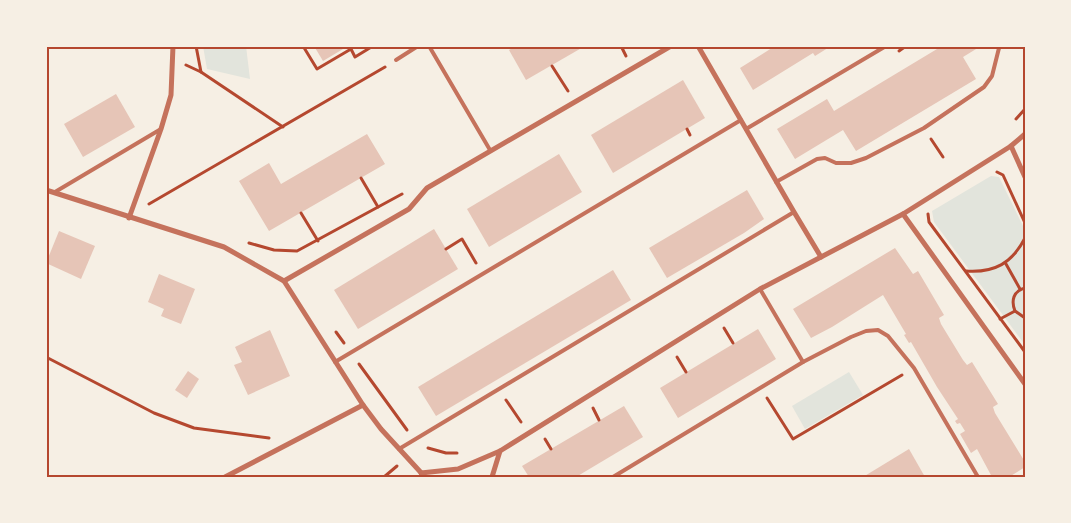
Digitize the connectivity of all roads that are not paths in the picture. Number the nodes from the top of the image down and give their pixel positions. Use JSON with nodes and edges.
{"nodes":[{"id":1,"x":173,"y":46,"type":"edge"},
{"id":2,"x":418,"y":46,"type":"edge"},
{"id":3,"x":429,"y":46,"type":"edge"},
{"id":4,"x":671,"y":46,"type":"edge"},
{"id":5,"x":698,"y":46,"type":"edge"},
{"id":6,"x":886,"y":46,"type":"edge"},
{"id":7,"x":1002,"y":46,"type":"edge"},
{"id":8,"x":396,"y":60,"type":"road end"},
{"id":9,"x":741,"y":120,"type":"junction"},
{"id":10,"x":161,"y":129,"type":"junction"},
{"id":11,"x":746,"y":129,"type":"junction"},
{"id":12,"x":1025,"y":134,"type":"edge"},
{"id":13,"x":1011,"y":146,"type":"junction"},
{"id":14,"x":490,"y":150,"type":"junction"},
{"id":15,"x":1025,"y":177,"type":"edge"},
{"id":16,"x":776,"y":182,"type":"junction"},
{"id":17,"x":46,"y":190,"type":"edge"},
{"id":18,"x":55,"y":192,"type":"junction"},
{"id":19,"x":794,"y":212,"type":"junction"},
{"id":20,"x":904,"y":214,"type":"junction"},
{"id":21,"x":129,"y":218,"type":"junction"},
{"id":22,"x":821,"y":256,"type":"junction"},
{"id":23,"x":284,"y":281,"type":"junction"},
{"id":24,"x":760,"y":289,"type":"junction"},
{"id":25,"x":335,"y":362,"type":"junction"},
{"id":26,"x":803,"y":362,"type":"junction"},
{"id":27,"x":1025,"y":384,"type":"edge"},
{"id":28,"x":363,"y":405,"type":"junction"},
{"id":29,"x":399,"y":449,"type":"junction"},
{"id":30,"x":500,"y":451,"type":"junction"},
{"id":31,"x":423,"y":475,"type":"edge"},
{"id":32,"x":226,"y":477,"type":"edge"},
{"id":33,"x":492,"y":477,"type":"edge"},
{"id":34,"x":613,"y":477,"type":"edge"},
{"id":35,"x":978,"y":477,"type":"edge"}],
"edges":[{"from":1,"to":10,"type":"street"},
{"from":2,"to":8,"type":"lane"},
{"from":3,"to":14,"type":"lane"},
{"from":4,"to":14,"type":"street"},
{"from":5,"to":9,"type":"street"},
{"from":6,"to":11,"type":"lane"},
{"from":7,"to":16,"type":"lane"},
{"from":9,"to":11,"type":"street"},
{"from":9,"to":25,"type":"lane"},
{"from":10,"to":18,"type":"lane"},
{"from":10,"to":21,"type":"street"},
{"from":11,"to":16,"type":"street"},
{"from":12,"to":13,"type":"street"},
{"from":13,"to":15,"type":"street"},
{"from":13,"to":20,"type":"street"},
{"from":14,"to":23,"type":"street"},
{"from":16,"to":19,"type":"street"},
{"from":17,"to":18,"type":"street"},
{"from":18,"to":21,"type":"street"},
{"from":19,"to":22,"type":"street"},
{"from":19,"to":29,"type":"lane"},
{"from":20,"to":22,"type":"street"},
{"from":20,"to":27,"type":"street"},
{"from":21,"to":23,"type":"street"},
{"from":22,"to":24,"type":"street"},
{"from":23,"to":25,"type":"street"},
{"from":24,"to":26,"type":"lane"},
{"from":24,"to":30,"type":"street"},
{"from":25,"to":28,"type":"street"},
{"from":26,"to":34,"type":"lane"},
{"from":26,"to":35,"type":"lane"},
{"from":28,"to":29,"type":"street"},
{"from":28,"to":32,"type":"street"},
{"from":29,"to":31,"type":"street"},
{"from":30,"to":31,"type":"street"},
{"from":30,"to":33,"type":"street"}]}
